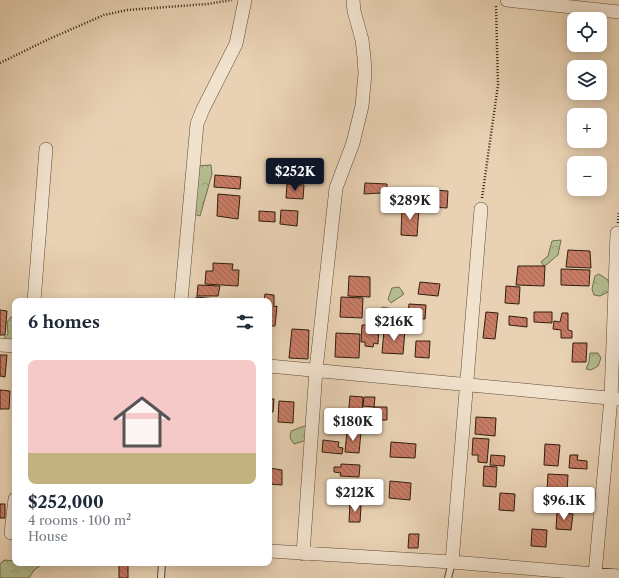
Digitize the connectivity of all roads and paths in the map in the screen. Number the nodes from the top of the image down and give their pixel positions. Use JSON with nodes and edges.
{"nodes":[{"id":1,"x":232,"y":0,"type":"edge"},
{"id":2,"x":245,"y":0,"type":"edge"},
{"id":3,"x":353,"y":0,"type":"edge"},
{"id":4,"x":496,"y":0,"type":"edge"},
{"id":5,"x":507,"y":0,"type":"edge"},
{"id":6,"x":619,"y":12,"type":"edge"},
{"id":7,"x":0,"y":63,"type":"edge"},
{"id":8,"x":46,"y":149,"type":"dead end"},
{"id":9,"x":480,"y":209,"type":"joint"},
{"id":10,"x":617,"y":233,"type":"dead end"},
{"id":11,"x":34,"y":298,"type":"edge"},
{"id":12,"x":181,"y":298,"type":"edge"},
{"id":13,"x":0,"y":345,"type":"edge"},
{"id":14,"x":12,"y":346,"type":"edge"},
{"id":15,"x":272,"y":366,"type":"edge"},
{"id":16,"x":316,"y":370,"type":"junction"},
{"id":17,"x":465,"y":384,"type":"junction"},
{"id":18,"x":615,"y":398,"type":"edge"},
{"id":19,"x":12,"y":516,"type":"edge"},
{"id":20,"x":9,"y":533,"type":"edge"},
{"id":21,"x":272,"y":551,"type":"edge"},
{"id":22,"x":303,"y":554,"type":"junction"},
{"id":23,"x":452,"y":562,"type":"junction"},
{"id":24,"x":162,"y":566,"type":"edge"},
{"id":25,"x":601,"y":575,"type":"edge"},
{"id":26,"x":619,"y":576,"type":"edge"},
{"id":27,"x":161,"y":578,"type":"edge"},
{"id":28,"x":448,"y":578,"type":"edge"}],
"edges":[{"from":1,"to":7,"type":"path"},
{"from":2,"to":12,"type":"street"},
{"from":3,"to":16,"type":"street"},
{"from":4,"to":9,"type":"path"},
{"from":5,"to":6,"type":"street"},
{"from":8,"to":11,"type":"street"},
{"from":9,"to":17,"type":"street"},
{"from":10,"to":18,"type":"street"},
{"from":13,"to":14,"type":"street"},
{"from":15,"to":16,"type":"street"},
{"from":16,"to":17,"type":"street"},
{"from":16,"to":22,"type":"street"},
{"from":17,"to":18,"type":"street"},
{"from":17,"to":23,"type":"street"},
{"from":18,"to":25,"type":"street"},
{"from":19,"to":20,"type":"street"},
{"from":21,"to":22,"type":"street"},
{"from":22,"to":23,"type":"street"},
{"from":23,"to":25,"type":"street"},
{"from":23,"to":28,"type":"lane"},
{"from":24,"to":27,"type":"lane"},
{"from":25,"to":26,"type":"street"}]}
